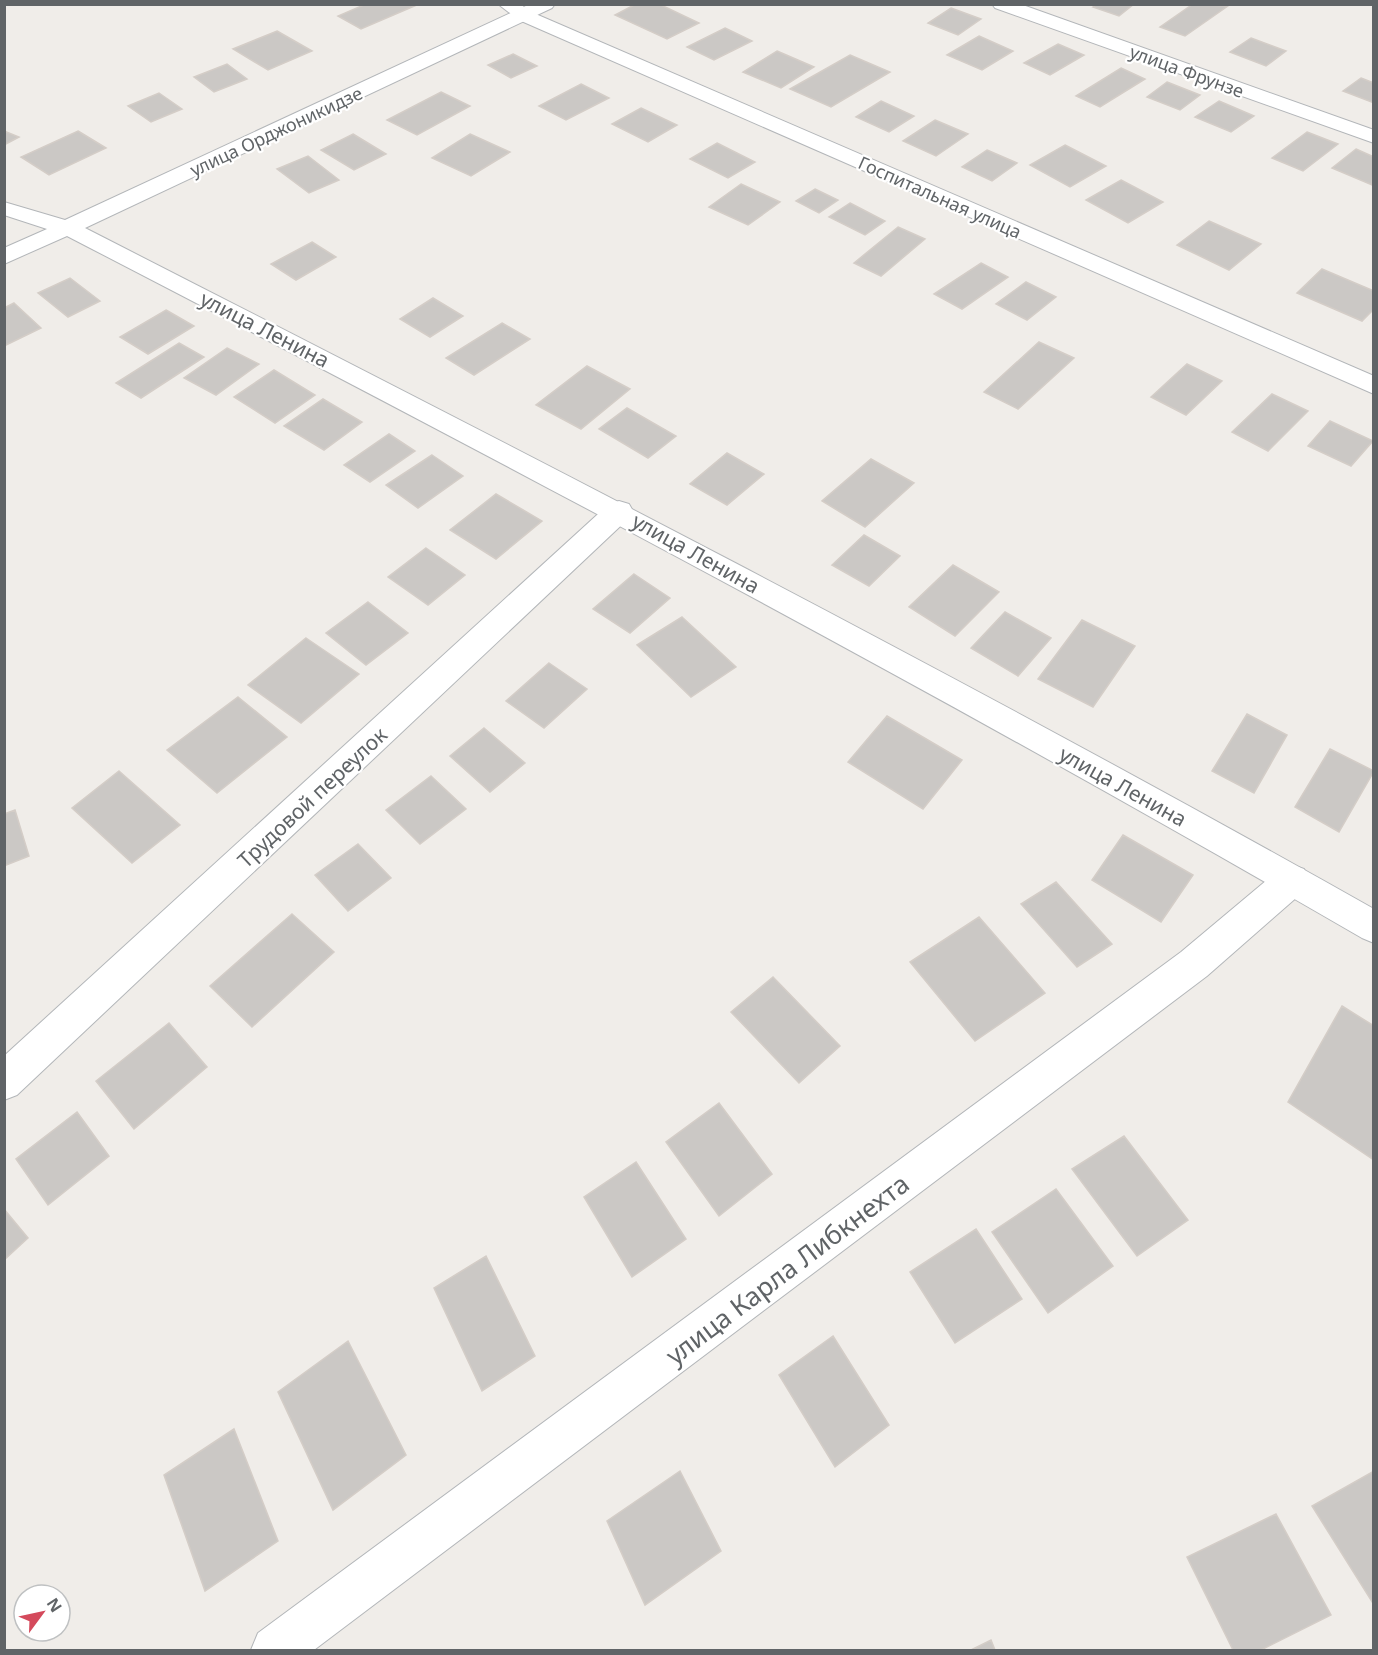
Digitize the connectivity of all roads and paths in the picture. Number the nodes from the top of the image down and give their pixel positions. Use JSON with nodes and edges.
{"nodes":[{"id":1,"x":546,"y":4,"type":"edge"},
{"id":2,"x":1001,"y":4,"type":"edge"},
{"id":3,"x":516,"y":10,"type":"edge"},
{"id":4,"x":1374,"y":137,"type":"edge"},
{"id":5,"x":4,"y":208,"type":"edge"},
{"id":6,"x":68,"y":228,"type":"junction"},
{"id":7,"x":4,"y":257,"type":"edge"},
{"id":8,"x":1374,"y":386,"type":"edge"},
{"id":9,"x":620,"y":512,"type":"junction"},
{"id":10,"x":1292,"y":880,"type":"junction"},
{"id":11,"x":1374,"y":927,"type":"edge"},
{"id":12,"x":4,"y":1082,"type":"edge"},
{"id":13,"x":275,"y":1650,"type":"edge"}],
"edges":[{"from":1,"to":3,"type":"street","name":"улица Орджоникидзе"},
{"from":2,"to":4,"type":"street","name":"улица Фрунзе"},
{"from":3,"to":6,"type":"street","name":"улица Орджоникидзе"},
{"from":3,"to":8,"type":"street","name":"Госпитальная улица"},
{"from":5,"to":6,"type":"street","name":"улица Ленина"},
{"from":6,"to":7,"type":"street","name":"улица Орджоникидзе"},
{"from":6,"to":9,"type":"street","name":"улица Ленина"},
{"from":9,"to":10,"type":"street","name":"улица Ленина"},
{"from":9,"to":12,"type":"street","name":"Трудовой переулок"},
{"from":10,"to":11,"type":"street","name":"улица Ленина"},
{"from":10,"to":13,"type":"street","name":"улица Карла Либкнехта"}]}
